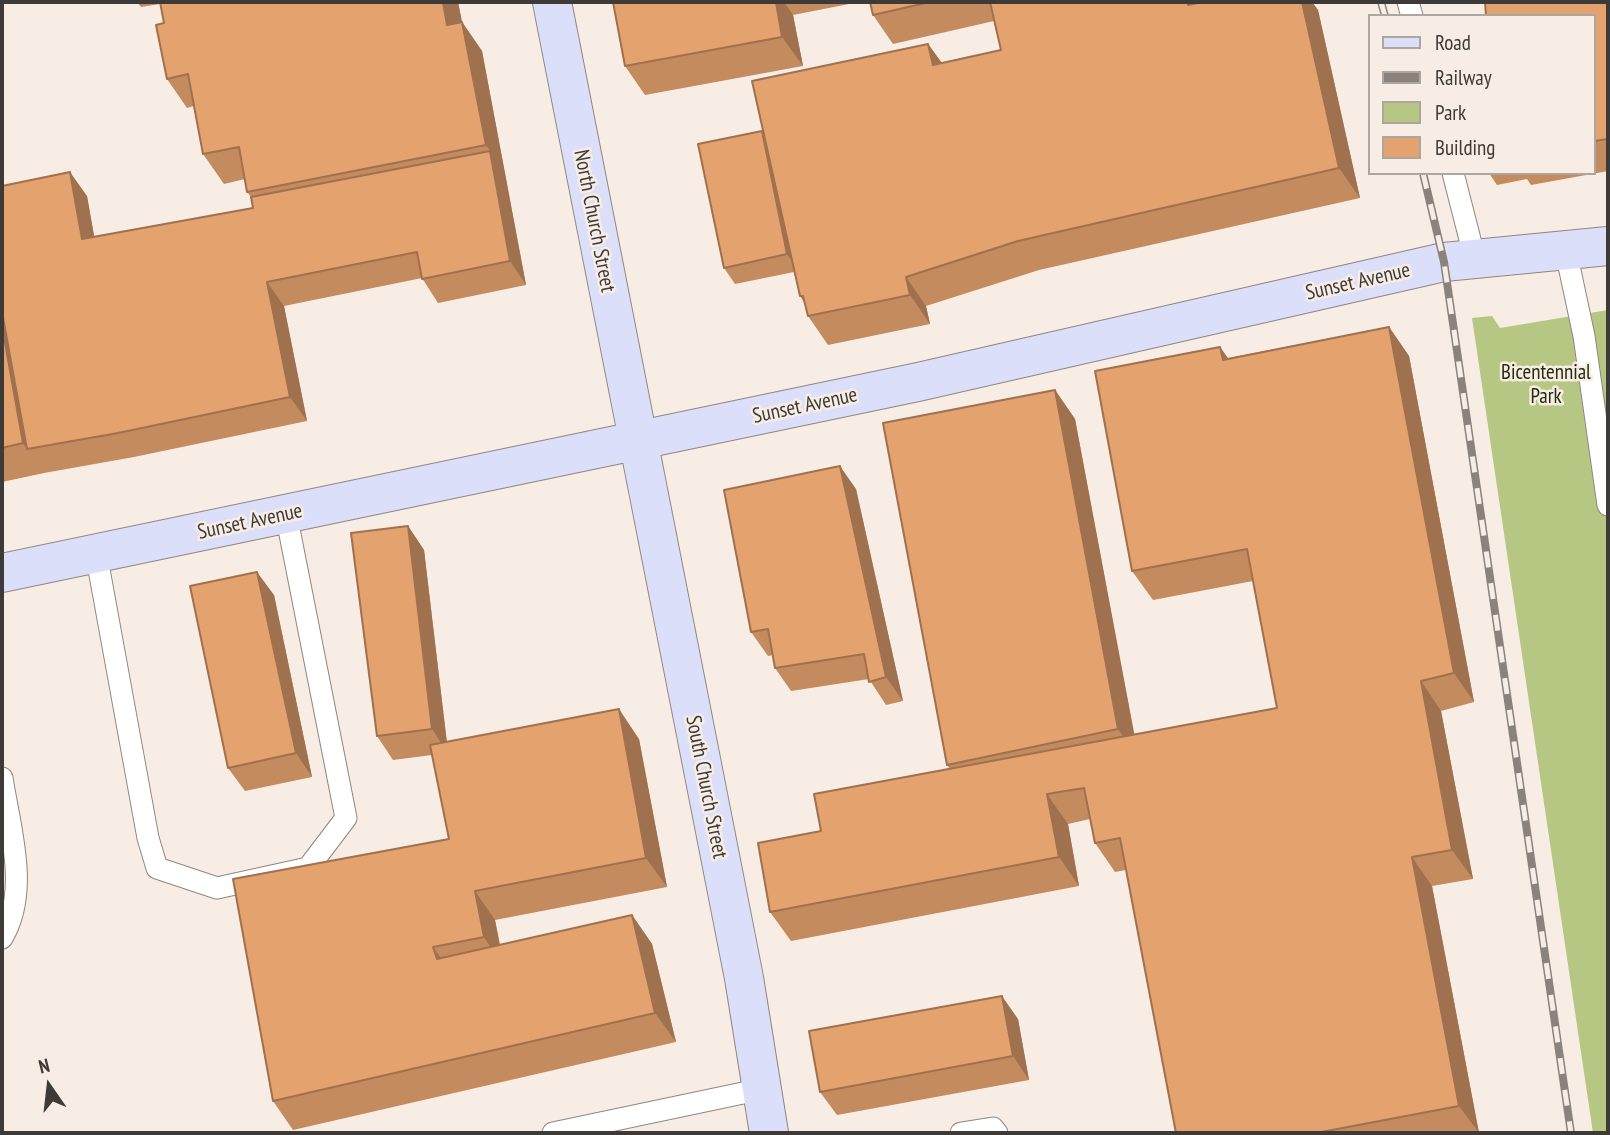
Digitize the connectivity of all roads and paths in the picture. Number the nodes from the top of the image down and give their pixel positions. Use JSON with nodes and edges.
{"nodes":[{"id":1,"x":552,"y":2,"type":"edge"},
{"id":2,"x":1454,"y":175,"type":"edge"},
{"id":3,"x":1608,"y":246,"type":"edge"},
{"id":4,"x":1566,"y":251,"type":"junction"},
{"id":5,"x":1475,"y":259,"type":"junction"},
{"id":6,"x":637,"y":441,"type":"junction"},
{"id":7,"x":1608,"y":505,"type":"edge"},
{"id":8,"x":286,"y":514,"type":"junction"},
{"id":9,"x":96,"y":553,"type":"junction"},
{"id":10,"x":2,"y":573,"type":"edge"},
{"id":11,"x":2,"y":778,"type":"edge"},
{"id":12,"x":2,"y":938,"type":"edge"},
{"id":13,"x":762,"y":1089,"type":"junction"},
{"id":14,"x":553,"y":1133,"type":"edge"},
{"id":15,"x":769,"y":1133,"type":"edge"},
{"id":16,"x":961,"y":1133,"type":"edge"},
{"id":17,"x":996,"y":1133,"type":"edge"}],
"edges":[{"from":1,"to":6,"type":"main road","name":"North Church Street"},
{"from":2,"to":5,"type":"lane"},
{"from":3,"to":4,"type":"main road","name":"Sunset Avenue"},
{"from":4,"to":5,"type":"main road","name":"Sunset Avenue"},
{"from":4,"to":7,"type":"lane"},
{"from":5,"to":6,"type":"main road","name":"Sunset Avenue"},
{"from":6,"to":8,"type":"main road","name":"Sunset Avenue"},
{"from":6,"to":13,"type":"main road","name":"South Church Street"},
{"from":8,"to":9,"type":"main road","name":"Sunset Avenue"},
{"from":8,"to":9,"type":"lane"},
{"from":9,"to":10,"type":"main road","name":"Sunset Avenue"},
{"from":11,"to":12,"type":"lane"},
{"from":13,"to":14,"type":"lane"},
{"from":13,"to":15,"type":"main road","name":"South Church Street"},
{"from":16,"to":17,"type":"lane"}]}
